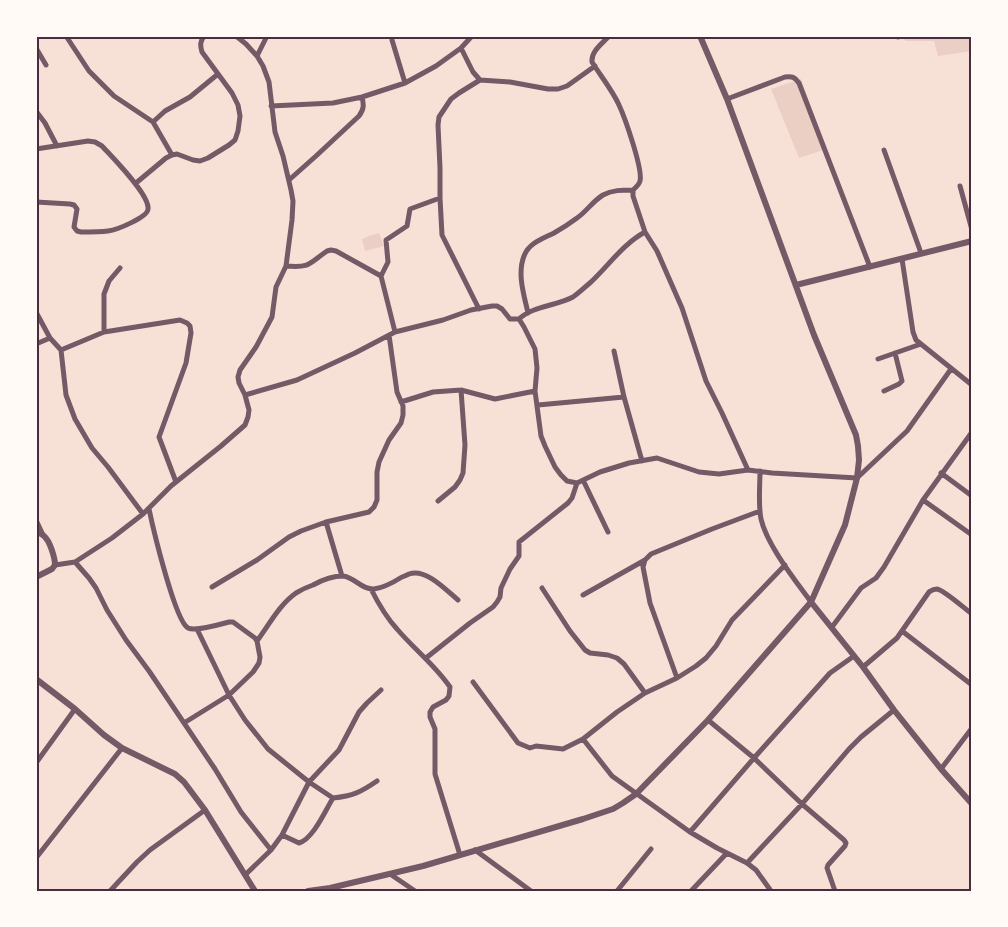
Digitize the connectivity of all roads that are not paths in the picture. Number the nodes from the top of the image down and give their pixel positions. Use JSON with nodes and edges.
{"nodes":[{"id":1,"x":66,"y":36,"type":"edge"},
{"id":2,"x":204,"y":36,"type":"edge"},
{"id":3,"x":236,"y":36,"type":"edge"},
{"id":4,"x":267,"y":36,"type":"edge"},
{"id":5,"x":472,"y":36,"type":"edge"},
{"id":6,"x":609,"y":36,"type":"edge"},
{"id":7,"x":700,"y":36,"type":"edge"},
{"id":8,"x":392,"y":40,"type":"dead end"},
{"id":9,"x":36,"y":48,"type":"edge"},
{"id":10,"x":461,"y":48,"type":"junction"},
{"id":11,"x":257,"y":56,"type":"junction"},
{"id":12,"x":46,"y":65,"type":"dead end"},
{"id":13,"x":595,"y":66,"type":"junction"},
{"id":14,"x":218,"y":74,"type":"junction"},
{"id":15,"x":480,"y":80,"type":"junction"},
{"id":16,"x":405,"y":83,"type":"junction"},
{"id":17,"x":362,"y":97,"type":"junction"},
{"id":18,"x":726,"y":99,"type":"junction"},
{"id":19,"x":271,"y":106,"type":"junction"},
{"id":20,"x":36,"y":111,"type":"edge"},
{"id":21,"x":153,"y":122,"type":"junction"},
{"id":22,"x":57,"y":146,"type":"junction"},
{"id":23,"x":36,"y":149,"type":"edge"},
{"id":24,"x":884,"y":150,"type":"dead end"},
{"id":25,"x":172,"y":154,"type":"junction"},
{"id":26,"x":288,"y":180,"type":"junction"},
{"id":27,"x":136,"y":183,"type":"junction"},
{"id":28,"x":960,"y":186,"type":"dead end"},
{"id":29,"x":633,"y":190,"type":"junction"},
{"id":30,"x":440,"y":198,"type":"junction"},
{"id":31,"x":36,"y":202,"type":"edge"},
{"id":32,"x":972,"y":230,"type":"edge"},
{"id":33,"x":645,"y":232,"type":"junction"},
{"id":34,"x":972,"y":240,"type":"edge"},
{"id":35,"x":921,"y":253,"type":"junction"},
{"id":36,"x":902,"y":259,"type":"junction"},
{"id":37,"x":286,"y":266,"type":"junction"},
{"id":38,"x":870,"y":267,"type":"junction"},
{"id":39,"x":120,"y":268,"type":"dead end"},
{"id":40,"x":381,"y":276,"type":"junction"},
{"id":41,"x":796,"y":286,"type":"junction"},
{"id":42,"x":479,"y":309,"type":"junction"},
{"id":43,"x":36,"y":312,"type":"edge"},
{"id":44,"x":528,"y":313,"type":"junction"},
{"id":45,"x":519,"y":320,"type":"junction"},
{"id":46,"x":104,"y":332,"type":"junction"},
{"id":47,"x":395,"y":332,"type":"junction"},
{"id":48,"x":389,"y":336,"type":"junction"},
{"id":49,"x":50,"y":338,"type":"junction"},
{"id":50,"x":36,"y":344,"type":"edge"},
{"id":51,"x":921,"y":344,"type":"junction"},
{"id":52,"x":61,"y":350,"type":"junction"},
{"id":53,"x":614,"y":350,"type":"dead end"},
{"id":54,"x":895,"y":353,"type":"junction"},
{"id":55,"x":878,"y":359,"type":"dead end"},
{"id":56,"x":951,"y":368,"type":"junction"},
{"id":57,"x":972,"y":385,"type":"edge"},
{"id":58,"x":461,"y":390,"type":"junction"},
{"id":59,"x":535,"y":391,"type":"junction"},
{"id":60,"x":884,"y":391,"type":"dead end"},
{"id":61,"x":245,"y":395,"type":"junction"},
{"id":62,"x":624,"y":397,"type":"junction"},
{"id":63,"x":401,"y":402,"type":"junction"},
{"id":64,"x":538,"y":405,"type":"junction"},
{"id":65,"x":972,"y":432,"type":"edge"},
{"id":66,"x":642,"y":460,"type":"junction"},
{"id":67,"x":748,"y":470,"type":"junction"},
{"id":68,"x":760,"y":472,"type":"junction"},
{"id":69,"x":941,"y":473,"type":"junction"},
{"id":70,"x":857,"y":478,"type":"junction"},
{"id":71,"x":583,"y":480,"type":"junction"},
{"id":72,"x":176,"y":482,"type":"junction"},
{"id":73,"x":577,"y":483,"type":"junction"},
{"id":74,"x":972,"y":496,"type":"edge"},
{"id":75,"x":923,"y":500,"type":"junction"},
{"id":76,"x":438,"y":501,"type":"dead end"},
{"id":77,"x":149,"y":509,"type":"junction"},
{"id":78,"x":760,"y":511,"type":"junction"},
{"id":79,"x":143,"y":514,"type":"junction"},
{"id":80,"x":36,"y":520,"type":"edge"},
{"id":81,"x":326,"y":522,"type":"junction"},
{"id":82,"x":36,"y":531,"type":"edge"},
{"id":83,"x":608,"y":532,"type":"dead end"},
{"id":84,"x":44,"y":535,"type":"junction"},
{"id":85,"x":972,"y":535,"type":"edge"},
{"id":86,"x":645,"y":560,"type":"junction"},
{"id":87,"x":75,"y":562,"type":"junction"},
{"id":88,"x":55,"y":565,"type":"junction"},
{"id":89,"x":785,"y":565,"type":"junction"},
{"id":90,"x":342,"y":576,"type":"junction"},
{"id":91,"x":36,"y":577,"type":"edge"},
{"id":92,"x":212,"y":587,"type":"dead end"},
{"id":93,"x":542,"y":588,"type":"dead end"},
{"id":94,"x":371,"y":589,"type":"junction"},
{"id":95,"x":583,"y":595,"type":"dead end"},
{"id":96,"x":458,"y":600,"type":"dead end"},
{"id":97,"x":811,"y":602,"type":"junction"},
{"id":98,"x":972,"y":614,"type":"edge"},
{"id":99,"x":832,"y":628,"type":"junction"},
{"id":100,"x":197,"y":629,"type":"junction"},
{"id":101,"x":902,"y":631,"type":"junction"},
{"id":102,"x":257,"y":641,"type":"junction"},
{"id":103,"x":854,"y":656,"type":"junction"},
{"id":104,"x":426,"y":658,"type":"junction"},
{"id":105,"x":863,"y":667,"type":"junction"},
{"id":106,"x":677,"y":678,"type":"junction"},
{"id":107,"x":36,"y":679,"type":"edge"},
{"id":108,"x":473,"y":682,"type":"dead end"},
{"id":109,"x":972,"y":685,"type":"edge"},
{"id":110,"x":381,"y":690,"type":"dead end"},
{"id":111,"x":645,"y":693,"type":"junction"},
{"id":112,"x":229,"y":694,"type":"junction"},
{"id":113,"x":75,"y":709,"type":"junction"},
{"id":114,"x":894,"y":710,"type":"junction"},
{"id":115,"x":708,"y":720,"type":"junction"},
{"id":116,"x":184,"y":723,"type":"junction"},
{"id":117,"x":972,"y":728,"type":"edge"},
{"id":118,"x":583,"y":739,"type":"junction"},
{"id":119,"x":122,"y":748,"type":"junction"},
{"id":120,"x":754,"y":758,"type":"junction"},
{"id":121,"x":36,"y":763,"type":"edge"},
{"id":122,"x":940,"y":769,"type":"junction"},
{"id":123,"x":377,"y":781,"type":"dead end"},
{"id":124,"x":309,"y":782,"type":"junction"},
{"id":125,"x":636,"y":794,"type":"junction"},
{"id":126,"x":332,"y":798,"type":"junction"},
{"id":127,"x":802,"y":804,"type":"junction"},
{"id":128,"x":972,"y":804,"type":"edge"},
{"id":129,"x":205,"y":810,"type":"junction"},
{"id":130,"x":690,"y":832,"type":"junction"},
{"id":131,"x":282,"y":835,"type":"junction"},
{"id":132,"x":652,"y":848,"type":"dead end"},
{"id":133,"x":271,"y":850,"type":"junction"},
{"id":134,"x":475,"y":850,"type":"junction"},
{"id":135,"x":727,"y":853,"type":"junction"},
{"id":136,"x":460,"y":855,"type":"junction"},
{"id":137,"x":36,"y":858,"type":"edge"},
{"id":138,"x":747,"y":863,"type":"junction"},
{"id":139,"x":390,"y":874,"type":"junction"},
{"id":140,"x":245,"y":875,"type":"junction"},
{"id":141,"x":332,"y":889,"type":"edge"},
{"id":142,"x":110,"y":891,"type":"edge"},
{"id":143,"x":255,"y":891,"type":"edge"},
{"id":144,"x":308,"y":891,"type":"edge"},
{"id":145,"x":415,"y":891,"type":"edge"},
{"id":146,"x":531,"y":891,"type":"edge"},
{"id":147,"x":617,"y":891,"type":"edge"},
{"id":148,"x":691,"y":891,"type":"edge"},
{"id":149,"x":772,"y":891,"type":"edge"},
{"id":150,"x":835,"y":891,"type":"edge"}],
"edges":[{"from":1,"to":21,"type":"street"},
{"from":2,"to":14,"type":"street"},
{"from":3,"to":11,"type":"street"},
{"from":4,"to":11,"type":"street"},
{"from":5,"to":10,"type":"street"},
{"from":6,"to":13,"type":"street"},
{"from":7,"to":18,"type":"street"},
{"from":8,"to":16,"type":"street"},
{"from":9,"to":12,"type":"street"},
{"from":10,"to":15,"type":"street"},
{"from":10,"to":16,"type":"street"},
{"from":11,"to":19,"type":"street"},
{"from":13,"to":15,"type":"street"},
{"from":13,"to":29,"type":"street"},
{"from":14,"to":21,"type":"street"},
{"from":14,"to":25,"type":"street"},
{"from":15,"to":30,"type":"street"},
{"from":16,"to":17,"type":"street"},
{"from":17,"to":19,"type":"street"},
{"from":17,"to":26,"type":"street"},
{"from":18,"to":38,"type":"street"},
{"from":18,"to":41,"type":"street"},
{"from":19,"to":26,"type":"street"},
{"from":20,"to":22,"type":"street"},
{"from":21,"to":25,"type":"street"},
{"from":22,"to":23,"type":"street"},
{"from":22,"to":27,"type":"street"},
{"from":24,"to":35,"type":"street"},
{"from":25,"to":27,"type":"street"},
{"from":26,"to":37,"type":"street"},
{"from":27,"to":31,"type":"street"},
{"from":28,"to":32,"type":"street"},
{"from":29,"to":33,"type":"street"},
{"from":29,"to":44,"type":"street"},
{"from":30,"to":40,"type":"street"},
{"from":30,"to":42,"type":"street"},
{"from":33,"to":44,"type":"street"},
{"from":33,"to":67,"type":"street"},
{"from":34,"to":35,"type":"street"},
{"from":35,"to":36,"type":"street"},
{"from":36,"to":38,"type":"street"},
{"from":36,"to":51,"type":"street"},
{"from":37,"to":40,"type":"street"},
{"from":37,"to":61,"type":"street"},
{"from":38,"to":41,"type":"street"},
{"from":39,"to":46,"type":"street"},
{"from":40,"to":47,"type":"street"},
{"from":41,"to":70,"type":"street"},
{"from":42,"to":45,"type":"street"},
{"from":42,"to":47,"type":"street"},
{"from":43,"to":49,"type":"street"},
{"from":44,"to":45,"type":"street"},
{"from":45,"to":59,"type":"street"},
{"from":46,"to":52,"type":"street"},
{"from":46,"to":72,"type":"street"},
{"from":47,"to":48,"type":"street"},
{"from":48,"to":61,"type":"street"},
{"from":48,"to":63,"type":"street"},
{"from":49,"to":50,"type":"street"},
{"from":49,"to":52,"type":"street"},
{"from":51,"to":54,"type":"street"},
{"from":51,"to":56,"type":"street"},
{"from":52,"to":79,"type":"street"},
{"from":53,"to":62,"type":"street"},
{"from":54,"to":55,"type":"street"},
{"from":54,"to":60,"type":"street"},
{"from":56,"to":57,"type":"street"},
{"from":56,"to":70,"type":"street"},
{"from":58,"to":59,"type":"street"},
{"from":58,"to":63,"type":"street"},
{"from":58,"to":76,"type":"street"},
{"from":59,"to":64,"type":"street"},
{"from":61,"to":72,"type":"street"},
{"from":62,"to":64,"type":"street"},
{"from":62,"to":66,"type":"street"},
{"from":63,"to":81,"type":"street"},
{"from":64,"to":73,"type":"street"},
{"from":65,"to":69,"type":"street"},
{"from":66,"to":67,"type":"street"},
{"from":66,"to":71,"type":"street"},
{"from":67,"to":68,"type":"street"},
{"from":68,"to":70,"type":"street"},
{"from":68,"to":78,"type":"street"},
{"from":69,"to":74,"type":"street"},
{"from":69,"to":75,"type":"street"},
{"from":70,"to":97,"type":"street"},
{"from":71,"to":73,"type":"street"},
{"from":71,"to":83,"type":"street"},
{"from":72,"to":77,"type":"street"},
{"from":73,"to":104,"type":"street"},
{"from":75,"to":85,"type":"street"},
{"from":75,"to":99,"type":"street"},
{"from":77,"to":79,"type":"street"},
{"from":77,"to":100,"type":"street"},
{"from":78,"to":86,"type":"street"},
{"from":78,"to":89,"type":"street"},
{"from":79,"to":87,"type":"street"},
{"from":80,"to":84,"type":"street"},
{"from":81,"to":90,"type":"street"},
{"from":81,"to":92,"type":"street"},
{"from":82,"to":84,"type":"street"},
{"from":84,"to":88,"type":"street"},
{"from":86,"to":95,"type":"street"},
{"from":86,"to":106,"type":"street"},
{"from":87,"to":88,"type":"street"},
{"from":87,"to":116,"type":"street"},
{"from":88,"to":91,"type":"street"},
{"from":89,"to":97,"type":"street"},
{"from":89,"to":106,"type":"street"},
{"from":90,"to":94,"type":"street"},
{"from":90,"to":102,"type":"street"},
{"from":93,"to":111,"type":"street"},
{"from":94,"to":96,"type":"street"},
{"from":94,"to":104,"type":"street"},
{"from":97,"to":99,"type":"street"},
{"from":97,"to":115,"type":"street"},
{"from":98,"to":101,"type":"street"},
{"from":99,"to":103,"type":"street"},
{"from":100,"to":102,"type":"street"},
{"from":100,"to":112,"type":"street"},
{"from":101,"to":105,"type":"street"},
{"from":101,"to":109,"type":"street"},
{"from":102,"to":112,"type":"street"},
{"from":103,"to":105,"type":"street"},
{"from":103,"to":120,"type":"street"},
{"from":104,"to":136,"type":"street"},
{"from":105,"to":114,"type":"street"},
{"from":106,"to":111,"type":"street"},
{"from":107,"to":113,"type":"street"},
{"from":108,"to":118,"type":"street"},
{"from":110,"to":124,"type":"street"},
{"from":111,"to":118,"type":"street"},
{"from":112,"to":116,"type":"street"},
{"from":112,"to":124,"type":"street"},
{"from":113,"to":119,"type":"street"},
{"from":113,"to":121,"type":"street"},
{"from":114,"to":122,"type":"street"},
{"from":114,"to":127,"type":"street"},
{"from":115,"to":120,"type":"street"},
{"from":115,"to":125,"type":"street"},
{"from":116,"to":133,"type":"street"},
{"from":117,"to":122,"type":"street"},
{"from":118,"to":125,"type":"street"},
{"from":119,"to":129,"type":"street"},
{"from":119,"to":137,"type":"street"},
{"from":120,"to":127,"type":"street"},
{"from":120,"to":130,"type":"street"},
{"from":122,"to":128,"type":"street"},
{"from":123,"to":126,"type":"street"},
{"from":124,"to":126,"type":"street"},
{"from":124,"to":131,"type":"street"},
{"from":125,"to":130,"type":"street"},
{"from":125,"to":134,"type":"street"},
{"from":126,"to":131,"type":"street"},
{"from":127,"to":138,"type":"street"},
{"from":127,"to":150,"type":"street"},
{"from":129,"to":140,"type":"street"},
{"from":129,"to":142,"type":"street"},
{"from":130,"to":135,"type":"street"},
{"from":131,"to":133,"type":"street"},
{"from":132,"to":147,"type":"street"},
{"from":133,"to":140,"type":"street"},
{"from":134,"to":136,"type":"street"},
{"from":134,"to":146,"type":"street"},
{"from":135,"to":138,"type":"street"},
{"from":135,"to":148,"type":"street"},
{"from":136,"to":139,"type":"street"},
{"from":138,"to":149,"type":"street"},
{"from":139,"to":141,"type":"street"},
{"from":139,"to":145,"type":"street"},
{"from":140,"to":143,"type":"street"},
{"from":141,"to":144,"type":"street"}]}
